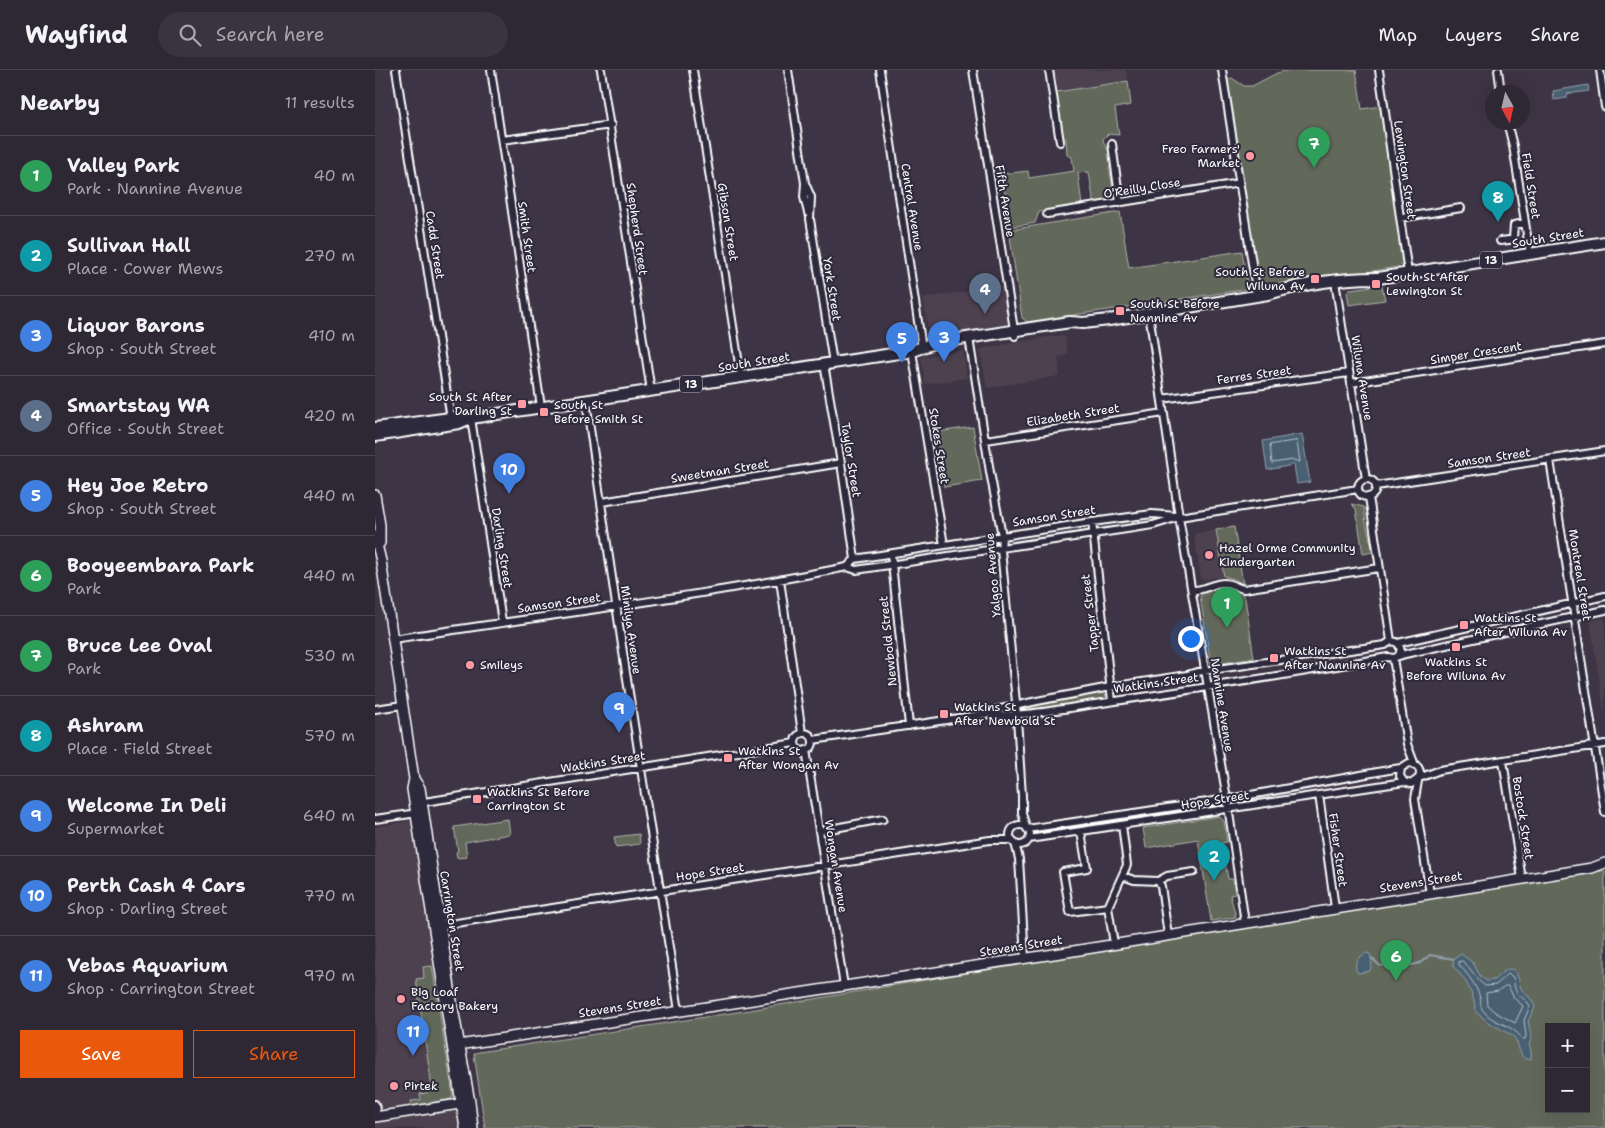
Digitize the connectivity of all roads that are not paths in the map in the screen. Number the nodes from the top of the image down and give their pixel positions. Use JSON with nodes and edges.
{"nodes":[{"id":1,"x":396,"y":70,"type":"edge"},
{"id":2,"x":491,"y":70,"type":"edge"},
{"id":3,"x":601,"y":70,"type":"edge"},
{"id":4,"x":693,"y":70,"type":"edge"},
{"id":5,"x":788,"y":70,"type":"edge"},
{"id":6,"x":880,"y":70,"type":"edge"},
{"id":7,"x":973,"y":70,"type":"edge"},
{"id":8,"x":1049,"y":70,"type":"edge"},
{"id":9,"x":1222,"y":70,"type":"edge"},
{"id":10,"x":1379,"y":70,"type":"edge"},
{"id":11,"x":1498,"y":70,"type":"edge"},
{"id":12,"x":1600,"y":70,"type":"edge"},
{"id":13,"x":1500,"y":85,"type":"edge"},
{"id":14,"x":1605,"y":107,"type":"edge"},
{"id":15,"x":611,"y":125,"type":"junction"},
{"id":16,"x":1509,"y":130,"type":"edge"},
{"id":17,"x":502,"y":140,"type":"junction"},
{"id":18,"x":1060,"y":142,"type":"dead end"},
{"id":19,"x":1112,"y":144,"type":"dead end"},
{"id":20,"x":1240,"y":183,"type":"junction"},
{"id":21,"x":1120,"y":203,"type":"junction"},
{"id":22,"x":1461,"y":208,"type":"dead end"},
{"id":23,"x":1047,"y":214,"type":"dead end"},
{"id":24,"x":1400,"y":218,"type":"junction"},
{"id":25,"x":1525,"y":224,"type":"junction"},
{"id":26,"x":1500,"y":242,"type":"dead end"},
{"id":27,"x":1605,"y":242,"type":"edge"},
{"id":28,"x":1530,"y":254,"type":"junction"},
{"id":29,"x":1408,"y":273,"type":"junction"},
{"id":30,"x":1336,"y":284,"type":"junction"},
{"id":31,"x":1257,"y":296,"type":"junction"},
{"id":32,"x":1149,"y":313,"type":"junction"},
{"id":33,"x":1014,"y":334,"type":"junction"},
{"id":34,"x":969,"y":341,"type":"junction"},
{"id":35,"x":1605,"y":344,"type":"edge"},
{"id":36,"x":917,"y":349,"type":"junction"},
{"id":37,"x":828,"y":363,"type":"junction"},
{"id":38,"x":1349,"y":372,"type":"junction"},
{"id":39,"x":741,"y":376,"type":"junction"},
{"id":40,"x":1351,"y":383,"type":"junction"},
{"id":41,"x":651,"y":391,"type":"junction"},
{"id":42,"x":1162,"y":399,"type":"junction"},
{"id":43,"x":586,"y":401,"type":"junction"},
{"id":44,"x":541,"y":408,"type":"junction"},
{"id":45,"x":1164,"y":413,"type":"junction"},
{"id":46,"x":471,"y":418,"type":"junction"},
{"id":47,"x":451,"y":421,"type":"junction"},
{"id":48,"x":375,"y":428,"type":"edge"},
{"id":49,"x":375,"y":436,"type":"edge"},
{"id":50,"x":985,"y":440,"type":"junction"},
{"id":51,"x":1605,"y":451,"type":"edge"},
{"id":52,"x":1550,"y":460,"type":"junction"},
{"id":53,"x":841,"y":463,"type":"junction"},
{"id":54,"x":1366,"y":479,"type":"junction"},
{"id":55,"x":1376,"y":486,"type":"junction"},
{"id":56,"x":1358,"y":488,"type":"junction"},
{"id":57,"x":375,"y":495,"type":"edge"},
{"id":58,"x":1369,"y":497,"type":"junction"},
{"id":59,"x":602,"y":502,"type":"junction"},
{"id":60,"x":1179,"y":517,"type":"junction"},
{"id":61,"x":1092,"y":522,"type":"junction"},
{"id":62,"x":1093,"y":534,"type":"junction"},
{"id":63,"x":375,"y":536,"type":"edge"},
{"id":64,"x":1002,"y":536,"type":"junction"},
{"id":65,"x":944,"y":545,"type":"junction"},
{"id":66,"x":1001,"y":550,"type":"junction"},
{"id":67,"x":891,"y":554,"type":"junction"},
{"id":68,"x":855,"y":559,"type":"junction"},
{"id":69,"x":378,"y":561,"type":"edge"},
{"id":70,"x":892,"y":565,"type":"junction"},
{"id":71,"x":847,"y":567,"type":"junction"},
{"id":72,"x":1379,"y":568,"type":"junction"},
{"id":73,"x":780,"y":580,"type":"junction"},
{"id":74,"x":1192,"y":590,"type":"junction"},
{"id":75,"x":1605,"y":596,"type":"edge"},
{"id":76,"x":1573,"y":604,"type":"junction"},
{"id":77,"x":617,"y":606,"type":"junction"},
{"id":78,"x":1605,"y":610,"type":"edge"},
{"id":79,"x":1575,"y":617,"type":"junction"},
{"id":80,"x":502,"y":622,"type":"junction"},
{"id":81,"x":393,"y":639,"type":"junction"},
{"id":82,"x":1388,"y":643,"type":"junction"},
{"id":83,"x":1398,"y":643,"type":"junction"},
{"id":84,"x":1393,"y":657,"type":"junction"},
{"id":85,"x":1205,"y":671,"type":"junction"},
{"id":86,"x":1110,"y":687,"type":"junction"},
{"id":87,"x":1208,"y":687,"type":"junction"},
{"id":88,"x":1112,"y":701,"type":"junction"},
{"id":89,"x":403,"y":705,"type":"junction"},
{"id":90,"x":1016,"y":705,"type":"junction"},
{"id":91,"x":375,"y":710,"type":"edge"},
{"id":92,"x":986,"y":714,"type":"junction"},
{"id":93,"x":1016,"y":714,"type":"junction"},
{"id":94,"x":909,"y":726,"type":"junction"},
{"id":95,"x":802,"y":733,"type":"junction"},
{"id":96,"x":813,"y":740,"type":"junction"},
{"id":97,"x":795,"y":743,"type":"junction"},
{"id":98,"x":1407,"y":744,"type":"junction"},
{"id":99,"x":1605,"y":744,"type":"edge"},
{"id":100,"x":1595,"y":745,"type":"junction"},
{"id":101,"x":806,"y":750,"type":"junction"},
{"id":102,"x":1503,"y":761,"type":"junction"},
{"id":103,"x":1417,"y":766,"type":"junction"},
{"id":104,"x":1403,"y":767,"type":"junction"},
{"id":105,"x":641,"y":768,"type":"junction"},
{"id":106,"x":1440,"y":770,"type":"junction"},
{"id":107,"x":1418,"y":780,"type":"junction"},
{"id":108,"x":1406,"y":783,"type":"junction"},
{"id":109,"x":1319,"y":795,"type":"junction"},
{"id":110,"x":1227,"y":799,"type":"junction"},
{"id":111,"x":1415,"y":800,"type":"junction"},
{"id":112,"x":419,"y":807,"type":"junction"},
{"id":113,"x":1228,"y":810,"type":"junction"},
{"id":114,"x":1605,"y":812,"type":"edge"},
{"id":115,"x":1022,"y":813,"type":"junction"},
{"id":116,"x":375,"y":819,"type":"edge"},
{"id":117,"x":883,"y":819,"type":"dead end"},
{"id":118,"x":1123,"y":825,"type":"junction"},
{"id":119,"x":1017,"y":826,"type":"junction"},
{"id":120,"x":1027,"y":828,"type":"junction"},
{"id":121,"x":819,"y":831,"type":"junction"},
{"id":122,"x":1011,"y":832,"type":"junction"},
{"id":123,"x":1081,"y":832,"type":"junction"},
{"id":124,"x":1029,"y":839,"type":"junction"},
{"id":125,"x":990,"y":840,"type":"junction"},
{"id":126,"x":1013,"y":842,"type":"junction"},
{"id":127,"x":1022,"y":844,"type":"junction"},
{"id":128,"x":1019,"y":859,"type":"junction"},
{"id":129,"x":1605,"y":863,"type":"edge"},
{"id":130,"x":824,"y":866,"type":"junction"},
{"id":131,"x":1592,"y":868,"type":"junction"},
{"id":132,"x":1605,"y":869,"type":"edge"},
{"id":133,"x":1195,"y":872,"type":"dead end"},
{"id":134,"x":1123,"y":876,"type":"junction"},
{"id":135,"x":1521,"y":879,"type":"junction"},
{"id":136,"x":1158,"y":881,"type":"junction"},
{"id":137,"x":661,"y":891,"type":"junction"},
{"id":138,"x":1430,"y":894,"type":"junction"},
{"id":139,"x":1108,"y":908,"type":"junction"},
{"id":140,"x":1335,"y":908,"type":"junction"},
{"id":141,"x":1245,"y":923,"type":"junction"},
{"id":142,"x":437,"y":926,"type":"junction"},
{"id":143,"x":1168,"y":935,"type":"junction"},
{"id":144,"x":1114,"y":944,"type":"junction"},
{"id":145,"x":1025,"y":958,"type":"junction"},
{"id":146,"x":844,"y":986,"type":"junction"},
{"id":147,"x":679,"y":1011,"type":"junction"},
{"id":148,"x":456,"y":1046,"type":"junction"},
{"id":149,"x":465,"y":1103,"type":"junction"},
{"id":150,"x":375,"y":1104,"type":"edge"},
{"id":151,"x":376,"y":1117,"type":"edge"},
{"id":152,"x":465,"y":1128,"type":"edge"},
{"id":153,"x":473,"y":1128,"type":"edge"}],
"edges":[{"from":1,"to":47,"type":"street","name":"Cadd Street"},
{"from":2,"to":17,"type":"street","name":"Smith Street"},
{"from":3,"to":15,"type":"street","name":"Shepherd Street"},
{"from":4,"to":39,"type":"street","name":"Gibson Street"},
{"from":5,"to":37,"type":"street","name":"York Street"},
{"from":6,"to":36,"type":"street","name":"Central Avenue"},
{"from":7,"to":33,"type":"street","name":"Fifth Avenue"},
{"from":8,"to":18,"type":"street"},
{"from":9,"to":20,"type":"street"},
{"from":10,"to":24,"type":"street","name":"Lewington Street"},
{"from":11,"to":13,"type":"street"},
{"from":12,"to":14,"type":"street"},
{"from":15,"to":17,"type":"street"},
{"from":15,"to":41,"type":"street","name":"Shepherd Street"},
{"from":16,"to":25,"type":"street","name":"Field Street"},
{"from":17,"to":44,"type":"street","name":"Smith Street"},
{"from":19,"to":21,"type":"street"},
{"from":20,"to":21,"type":"street","name":"O'Reilly Close"},
{"from":20,"to":31,"type":"street"},
{"from":21,"to":23,"type":"street","name":"O'Reilly Close"},
{"from":22,"to":24,"type":"street"},
{"from":24,"to":29,"type":"street","name":"Lewington Street"},
{"from":25,"to":26,"type":"street"},
{"from":25,"to":28,"type":"street","name":"Field Street"},
{"from":27,"to":28,"type":"main road","name":"South Street","number":"13"},
{"from":28,"to":29,"type":"main road","name":"South Street","number":"13"},
{"from":29,"to":30,"type":"main road","name":"South Street","number":"13"},
{"from":30,"to":31,"type":"main road","name":"South Street","number":"13"},
{"from":30,"to":38,"type":"street","name":"Wiluna Avenue"},
{"from":31,"to":32,"type":"main road","name":"South Street","number":"13"},
{"from":32,"to":33,"type":"main road","name":"South Street","number":"13"},
{"from":32,"to":42,"type":"street","name":"Nannine Avenue"},
{"from":33,"to":34,"type":"main road","name":"South Street","number":"13"},
{"from":34,"to":36,"type":"main road","name":"South Street","number":"13"},
{"from":34,"to":50,"type":"street","name":"Yalgoo Avenue"},
{"from":35,"to":40,"type":"street","name":"Simper Crescent"},
{"from":36,"to":37,"type":"main road","name":"South Street","number":"13"},
{"from":36,"to":65,"type":"street","name":"Stokes Street"},
{"from":37,"to":39,"type":"main road","name":"South Street","number":"13"},
{"from":37,"to":53,"type":"street","name":"Taylor Street"},
{"from":38,"to":40,"type":"street","name":"Wiluna Avenue"},
{"from":38,"to":42,"type":"street","name":"Ferres Street"},
{"from":39,"to":41,"type":"main road","name":"South Street","number":"13"},
{"from":40,"to":54,"type":"street","name":"Wiluna Avenue"},
{"from":41,"to":43,"type":"main road","name":"South Street","number":"13"},
{"from":42,"to":45,"type":"street","name":"Nannine Avenue"},
{"from":43,"to":44,"type":"main road","name":"South Street","number":"13"},
{"from":43,"to":59,"type":"street","name":"Minilya Avenue"},
{"from":44,"to":46,"type":"main road","name":"South Street","number":"13"},
{"from":45,"to":50,"type":"street","name":"Elizabeth Street"},
{"from":45,"to":60,"type":"street","name":"Nannine Avenue"},
{"from":46,"to":47,"type":"main road","name":"South Street","number":"13"},
{"from":46,"to":80,"type":"street","name":"Darling Street"},
{"from":47,"to":48,"type":"main road","name":"South Street","number":"13"},
{"from":47,"to":49,"type":"main road","name":"South Street","number":"13"},
{"from":50,"to":64,"type":"street","name":"Yalgoo Avenue"},
{"from":51,"to":52,"type":"street","name":"Samson Street"},
{"from":52,"to":55,"type":"street","name":"Samson Street"},
{"from":52,"to":76,"type":"street","name":"Montreal Street"},
{"from":53,"to":59,"type":"street","name":"Sweetman Street"},
{"from":53,"to":68,"type":"street","name":"Taylor Street"},
{"from":54,"to":55,"type":"street"},
{"from":54,"to":56,"type":"street"},
{"from":55,"to":58,"type":"street"},
{"from":56,"to":58,"type":"street"},
{"from":56,"to":60,"type":"street","name":"Samson Street"},
{"from":57,"to":69,"type":"street","name":"Carrington Street"},
{"from":58,"to":72,"type":"street"},
{"from":59,"to":77,"type":"street","name":"Minilya Avenue"},
{"from":60,"to":61,"type":"street","name":"Samson Street"},
{"from":60,"to":62,"type":"street","name":"Samson Street"},
{"from":60,"to":74,"type":"street","name":"Nannine Avenue"},
{"from":61,"to":62,"type":"street","name":"Tapper Street"},
{"from":61,"to":64,"type":"street","name":"Samson Street"},
{"from":62,"to":66,"type":"street","name":"Samson Street"},
{"from":62,"to":86,"type":"street","name":"Tapper Street"},
{"from":63,"to":69,"type":"street","name":"Carrington Street"},
{"from":64,"to":65,"type":"street","name":"Samson Street"},
{"from":64,"to":66,"type":"street","name":"Yalgoo Avenue"},
{"from":65,"to":67,"type":"street","name":"Samson Street"},
{"from":66,"to":70,"type":"street","name":"Samson Street"},
{"from":66,"to":90,"type":"street","name":"Yalgoo Avenue"},
{"from":67,"to":68,"type":"street","name":"Samson Street"},
{"from":67,"to":70,"type":"street","name":"Newbold Street"},
{"from":68,"to":71,"type":"street"},
{"from":69,"to":81,"type":"street","name":"Carrington Street"},
{"from":70,"to":71,"type":"street","name":"Samson Street"},
{"from":70,"to":94,"type":"street","name":"Newbold Street"},
{"from":71,"to":73,"type":"street","name":"Samson Street"},
{"from":72,"to":74,"type":"street"},
{"from":72,"to":82,"type":"street"},
{"from":73,"to":77,"type":"street","name":"Samson Street"},
{"from":73,"to":95,"type":"street"},
{"from":74,"to":85,"type":"street","name":"Nannine Avenue"},
{"from":75,"to":76,"type":"street"},
{"from":76,"to":79,"type":"street","name":"Montreal Street"},
{"from":76,"to":83,"type":"street"},
{"from":77,"to":80,"type":"street","name":"Samson Street"},
{"from":77,"to":105,"type":"street","name":"Minilya Avenue"},
{"from":78,"to":79,"type":"street","name":"Watkins Street"},
{"from":79,"to":84,"type":"street","name":"Watkins Street"},
{"from":79,"to":100,"type":"street","name":"Montreal Street"},
{"from":80,"to":81,"type":"street","name":"Samson Street"},
{"from":81,"to":89,"type":"street","name":"Carrington Street"},
{"from":82,"to":83,"type":"street"},
{"from":82,"to":84,"type":"street"},
{"from":82,"to":85,"type":"street","name":"Watkins Street"},
{"from":83,"to":84,"type":"street"},
{"from":84,"to":87,"type":"street","name":"Watkins Street"},
{"from":84,"to":98,"type":"street"},
{"from":85,"to":86,"type":"street","name":"Watkins Street"},
{"from":85,"to":87,"type":"street","name":"Nannine Avenue"},
{"from":86,"to":88,"type":"street","name":"Tapper Street"},
{"from":86,"to":90,"type":"street","name":"Watkins Street"},
{"from":87,"to":88,"type":"street","name":"Watkins Street"},
{"from":87,"to":110,"type":"street","name":"Nannine Avenue"},
{"from":88,"to":93,"type":"street","name":"Watkins Street"},
{"from":89,"to":91,"type":"street"},
{"from":89,"to":112,"type":"street","name":"Carrington Street"},
{"from":90,"to":92,"type":"street","name":"Watkins Street"},
{"from":90,"to":93,"type":"street","name":"Yalgoo Avenue"},
{"from":92,"to":93,"type":"street","name":"Watkins Street"},
{"from":92,"to":94,"type":"street","name":"Watkins Street"},
{"from":93,"to":115,"type":"street","name":"Yalgoo Avenue"},
{"from":94,"to":96,"type":"street","name":"Watkins Street"},
{"from":95,"to":96,"type":"street"},
{"from":95,"to":97,"type":"street"},
{"from":96,"to":101,"type":"street"},
{"from":97,"to":101,"type":"street"},
{"from":97,"to":105,"type":"street","name":"Watkins Street"},
{"from":98,"to":103,"type":"street"},
{"from":98,"to":104,"type":"street"},
{"from":99,"to":100,"type":"street"},
{"from":100,"to":102,"type":"street"},
{"from":100,"to":114,"type":"street","name":"Montreal Street"},
{"from":101,"to":121,"type":"street","name":"Wongan Avenue"},
{"from":102,"to":106,"type":"street"},
{"from":102,"to":135,"type":"street","name":"Bostock Street"},
{"from":103,"to":104,"type":"street"},
{"from":103,"to":106,"type":"street"},
{"from":103,"to":107,"type":"street"},
{"from":104,"to":108,"type":"street"},
{"from":104,"to":110,"type":"street","name":"Hope Street"},
{"from":105,"to":112,"type":"street","name":"Watkins Street"},
{"from":105,"to":137,"type":"street","name":"Minilya Avenue"},
{"from":106,"to":107,"type":"street"},
{"from":107,"to":108,"type":"street"},
{"from":107,"to":111,"type":"street"},
{"from":108,"to":109,"type":"street","name":"Hope Street"},
{"from":108,"to":111,"type":"street"},
{"from":109,"to":113,"type":"street","name":"Hope Street"},
{"from":109,"to":140,"type":"street","name":"Fisher Street"},
{"from":110,"to":113,"type":"street","name":"Nannine Avenue"},
{"from":110,"to":120,"type":"street","name":"Hope Street"},
{"from":111,"to":138,"type":"street"},
{"from":112,"to":116,"type":"street","name":"Watkins Street"},
{"from":112,"to":142,"type":"street","name":"Carrington Street"},
{"from":113,"to":118,"type":"street","name":"Hope Street"},
{"from":113,"to":141,"type":"street","name":"Nannine Avenue"},
{"from":115,"to":119,"type":"street","name":"Yalgoo Avenue"},
{"from":115,"to":120,"type":"street","name":"Yalgoo Avenue"},
{"from":117,"to":121,"type":"street"},
{"from":118,"to":123,"type":"street","name":"Hope Street"},
{"from":118,"to":134,"type":"street"},
{"from":119,"to":120,"type":"street"},
{"from":119,"to":122,"type":"street"},
{"from":120,"to":124,"type":"street"},
{"from":121,"to":130,"type":"street","name":"Wongan Avenue"},
{"from":122,"to":125,"type":"street","name":"Hope Street"},
{"from":122,"to":126,"type":"street"},
{"from":123,"to":124,"type":"street","name":"Hope Street"},
{"from":123,"to":139,"type":"street"},
{"from":124,"to":127,"type":"street"},
{"from":125,"to":126,"type":"street","name":"Hope Street"},
{"from":125,"to":130,"type":"street","name":"Hope Street"},
{"from":126,"to":127,"type":"street"},
{"from":126,"to":128,"type":"street"},
{"from":127,"to":128,"type":"street"},
{"from":128,"to":145,"type":"street"},
{"from":129,"to":131,"type":"street","name":"Stevens Street"},
{"from":130,"to":137,"type":"street","name":"Hope Street"},
{"from":130,"to":146,"type":"street","name":"Wongan Avenue"},
{"from":131,"to":132,"type":"street","name":"Stevens Street"},
{"from":131,"to":135,"type":"street","name":"Stevens Street"},
{"from":133,"to":136,"type":"street"},
{"from":134,"to":136,"type":"street"},
{"from":134,"to":139,"type":"street"},
{"from":135,"to":138,"type":"street","name":"Stevens Street"},
{"from":136,"to":143,"type":"street"},
{"from":137,"to":142,"type":"street","name":"Hope Street"},
{"from":137,"to":147,"type":"street","name":"Minilya Avenue"},
{"from":138,"to":140,"type":"street","name":"Stevens Street"},
{"from":139,"to":144,"type":"street"},
{"from":140,"to":141,"type":"street","name":"Stevens Street"},
{"from":141,"to":143,"type":"street","name":"Stevens Street"},
{"from":142,"to":148,"type":"street","name":"Carrington Street"},
{"from":143,"to":144,"type":"street","name":"Stevens Street"},
{"from":144,"to":145,"type":"street","name":"Stevens Street"},
{"from":145,"to":146,"type":"street","name":"Stevens Street"},
{"from":146,"to":147,"type":"street","name":"Stevens Street"},
{"from":147,"to":148,"type":"street","name":"Stevens Street"},
{"from":148,"to":149,"type":"street","name":"Carrington Street"},
{"from":149,"to":151,"type":"street"},
{"from":149,"to":152,"type":"street","name":"Carrington Street"},
{"from":149,"to":153,"type":"street","name":"Carrington Street"},
{"from":150,"to":151,"type":"street"}]}
